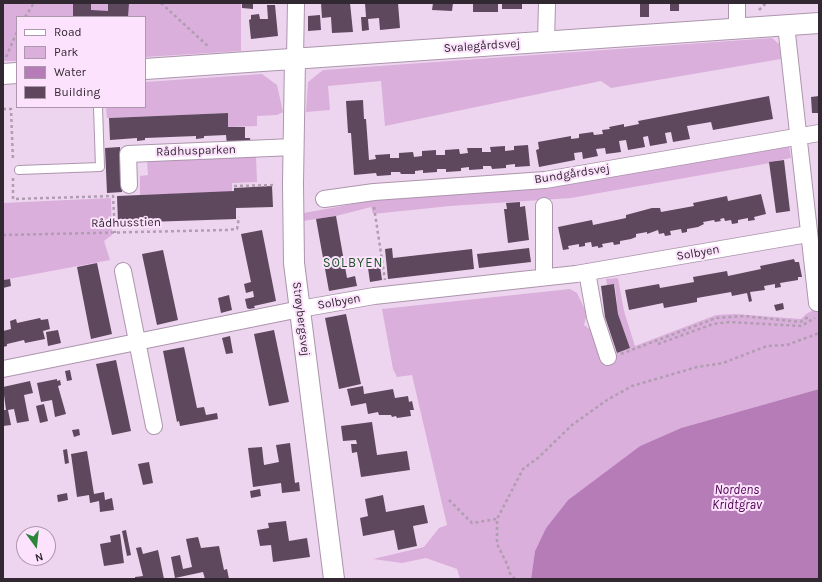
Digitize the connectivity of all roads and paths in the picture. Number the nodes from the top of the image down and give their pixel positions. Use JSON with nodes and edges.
{"nodes":[{"id":1,"x":34,"y":3,"type":"edge"},
{"id":2,"x":161,"y":3,"type":"edge"},
{"id":3,"x":296,"y":3,"type":"edge"},
{"id":4,"x":547,"y":3,"type":"edge"},
{"id":5,"x":737,"y":3,"type":"edge"},
{"id":6,"x":26,"y":16,"type":"edge"},
{"id":7,"x":819,"y":23,"type":"edge"},
{"id":8,"x":786,"y":25,"type":"junction"},
{"id":9,"x":737,"y":28,"type":"junction"},
{"id":10,"x":16,"y":34,"type":"edge"},
{"id":11,"x":546,"y":42,"type":"junction"},
{"id":12,"x":295,"y":58,"type":"junction"},
{"id":13,"x":216,"y":64,"type":"junction"},
{"id":14,"x":146,"y":70,"type":"edge"},
{"id":15,"x":8,"y":74,"type":"edge"},
{"id":16,"x":98,"y":108,"type":"edge"},
{"id":17,"x":3,"y":109,"type":"edge"},
{"id":18,"x":819,"y":133,"type":"edge"},
{"id":19,"x":797,"y":136,"type":"junction"},
{"id":20,"x":12,"y":143,"type":"dead end"},
{"id":21,"x":294,"y":147,"type":"junction"},
{"id":22,"x":19,"y":170,"type":"dead end"},
{"id":23,"x":293,"y":184,"type":"junction"},
{"id":24,"x":129,"y":185,"type":"dead end"},
{"id":25,"x":234,"y":186,"type":"dead end"},
{"id":26,"x":371,"y":192,"type":"junction"},
{"id":27,"x":14,"y":199,"type":"dead end"},
{"id":28,"x":324,"y":199,"type":"dead end"},
{"id":29,"x":544,"y":206,"type":"dead end"},
{"id":30,"x":239,"y":217,"type":"dead end"},
{"id":31,"x":115,"y":233,"type":"junction"},
{"id":32,"x":808,"y":234,"type":"junction"},
{"id":33,"x":3,"y":236,"type":"edge"},
{"id":34,"x":123,"y":271,"type":"dead end"},
{"id":35,"x":587,"y":272,"type":"junction"},
{"id":36,"x":544,"y":278,"type":"junction"},
{"id":37,"x":387,"y":294,"type":"junction"},
{"id":38,"x":300,"y":309,"type":"junction"},
{"id":39,"x":818,"y":310,"type":"edge"},
{"id":40,"x":808,"y":317,"type":"dead end"},
{"id":41,"x":819,"y":333,"type":"edge"},
{"id":42,"x":137,"y":342,"type":"junction"},
{"id":43,"x":658,"y":344,"type":"dead end"},
{"id":44,"x":608,"y":357,"type":"joint"},
{"id":45,"x":3,"y":369,"type":"edge"},
{"id":46,"x":154,"y":426,"type":"dead end"},
{"id":47,"x":449,"y":500,"type":"dead end"},
{"id":48,"x":497,"y":519,"type":"junction"},
{"id":49,"x":334,"y":579,"type":"edge"},
{"id":50,"x":515,"y":579,"type":"edge"}],
"edges":[{"from":1,"to":6,"type":"path"},
{"from":2,"to":13,"type":"path"},
{"from":3,"to":12,"type":"street"},
{"from":4,"to":11,"type":"street"},
{"from":5,"to":9,"type":"street"},
{"from":7,"to":8,"type":"street","name":"Svalegårdsvej"},
{"from":8,"to":9,"type":"street","name":"Svalegårdsvej"},
{"from":8,"to":19,"type":"street"},
{"from":9,"to":11,"type":"street","name":"Svalegårdsvej"},
{"from":10,"to":15,"type":"path"},
{"from":11,"to":12,"type":"street","name":"Svalegårdsvej"},
{"from":12,"to":13,"type":"street","name":"Svalegårdsvej"},
{"from":12,"to":21,"type":"street","name":"Strøybergsvej"},
{"from":13,"to":14,"type":"street","name":"Svalegårdsvej"},
{"from":16,"to":22,"type":"lane"},
{"from":17,"to":20,"type":"path"},
{"from":18,"to":19,"type":"street","name":"Bundgårdsvej"},
{"from":19,"to":26,"type":"street","name":"Bundgårdsvej"},
{"from":19,"to":32,"type":"street"},
{"from":21,"to":23,"type":"street","name":"Strøybergsvej"},
{"from":21,"to":24,"type":"street","name":"Rådhusparken"},
{"from":23,"to":25,"type":"path"},
{"from":23,"to":38,"type":"street","name":"Strøybergsvej"},
{"from":26,"to":28,"type":"street","name":"Bundgårdsvej"},
{"from":26,"to":37,"type":"path"},
{"from":27,"to":31,"type":"path"},
{"from":29,"to":36,"type":"street"},
{"from":30,"to":31,"type":"path","name":"Rådhusstien"},
{"from":31,"to":33,"type":"path","name":"Rådhusstien"},
{"from":32,"to":35,"type":"street","name":"Solbyen"},
{"from":32,"to":39,"type":"street"},
{"from":34,"to":42,"type":"street"},
{"from":35,"to":36,"type":"street","name":"Solbyen"},
{"from":35,"to":44,"type":"street"},
{"from":36,"to":37,"type":"street","name":"Solbyen"},
{"from":37,"to":38,"type":"street","name":"Solbyen"},
{"from":38,"to":42,"type":"street","name":"Solbyen"},
{"from":38,"to":49,"type":"street","name":"Strøybergsvej"},
{"from":39,"to":43,"type":"path"},
{"from":40,"to":44,"type":"path"},
{"from":41,"to":48,"type":"path"},
{"from":42,"to":45,"type":"street","name":"Solbyen"},
{"from":42,"to":46,"type":"street"},
{"from":47,"to":48,"type":"path"},
{"from":48,"to":50,"type":"path"}]}
